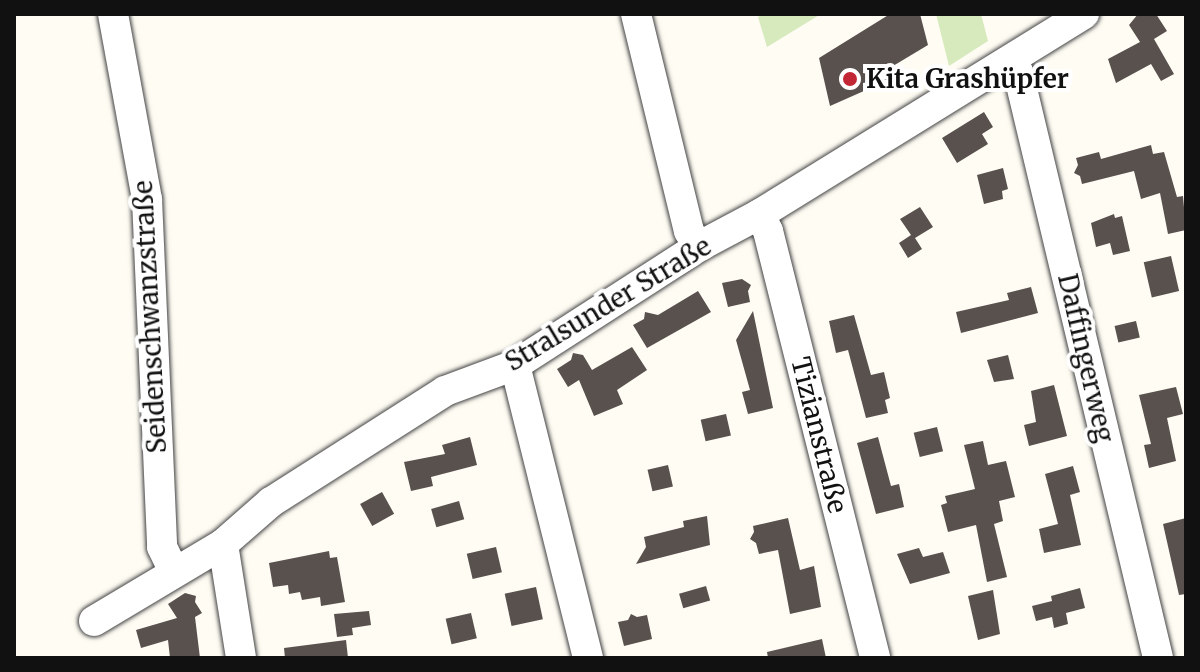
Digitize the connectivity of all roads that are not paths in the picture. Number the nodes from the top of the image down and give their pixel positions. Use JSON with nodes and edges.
{"nodes":[{"id":1,"x":113,"y":14,"type":"edge"},
{"id":2,"x":636,"y":14,"type":"edge"},
{"id":3,"x":1084,"y":14,"type":"edge"},
{"id":4,"x":1012,"y":60,"type":"junction"},
{"id":5,"x":760,"y":214,"type":"junction"},
{"id":6,"x":698,"y":247,"type":"junction"},
{"id":7,"x":515,"y":365,"type":"junction"},
{"id":8,"x":223,"y":544,"type":"junction"},
{"id":9,"x":174,"y":572,"type":"junction"},
{"id":10,"x":94,"y":621,"type":"dead end"},
{"id":11,"x":241,"y":658,"type":"edge"},
{"id":12,"x":588,"y":658,"type":"edge"},
{"id":13,"x":875,"y":658,"type":"edge"},
{"id":14,"x":1158,"y":658,"type":"edge"}],
"edges":[{"from":1,"to":9,"type":"street","name":"Seidenschwanzstraße"},
{"from":2,"to":6,"type":"street"},
{"from":3,"to":4,"type":"street","name":"Stralsunder Straße"},
{"from":4,"to":5,"type":"street","name":"Stralsunder Straße"},
{"from":4,"to":14,"type":"street","name":"Daffingerweg"},
{"from":5,"to":6,"type":"street","name":"Stralsunder Straße"},
{"from":5,"to":13,"type":"street","name":"Tizianstraße"},
{"from":6,"to":7,"type":"street","name":"Stralsunder Straße"},
{"from":7,"to":8,"type":"street","name":"Stralsunder Straße"},
{"from":7,"to":12,"type":"street"},
{"from":8,"to":9,"type":"street","name":"Stralsunder Straße"},
{"from":8,"to":11,"type":"street"},
{"from":9,"to":10,"type":"street","name":"Stralsunder Straße"}]}
